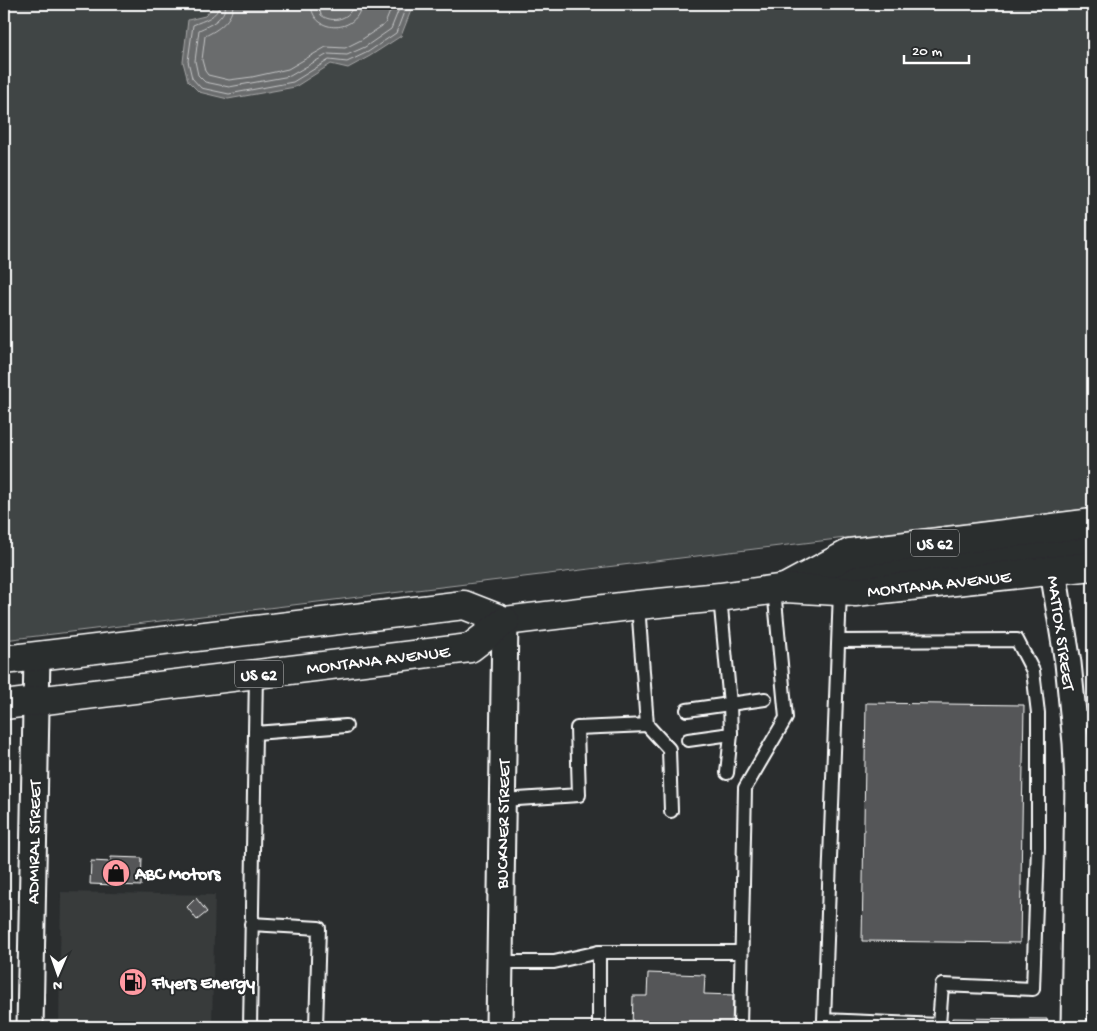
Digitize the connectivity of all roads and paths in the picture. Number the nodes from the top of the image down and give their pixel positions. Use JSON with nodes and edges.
{"nodes":[{"id":1,"x":1093,"y":523,"type":"edge"},
{"id":2,"x":1093,"y":543,"type":"edge"},
{"id":3,"x":1052,"y":560,"type":"junction"},
{"id":4,"x":1093,"y":566,"type":"edge"},
{"id":5,"x":787,"y":585,"type":"junction"},
{"id":6,"x":840,"y":591,"type":"junction"},
{"id":7,"x":720,"y":597,"type":"junction"},
{"id":8,"x":638,"y":605,"type":"junction"},
{"id":9,"x":505,"y":621,"type":"junction"},
{"id":10,"x":838,"y":641,"type":"junction"},
{"id":11,"x":37,"y":656,"type":"junction"},
{"id":12,"x":4,"y":660,"type":"edge"},
{"id":13,"x":256,"y":674,"type":"junction"},
{"id":14,"x":765,"y":699,"type":"dead end"},
{"id":15,"x":36,"y":702,"type":"junction"},
{"id":16,"x":730,"y":704,"type":"junction"},
{"id":17,"x":4,"y":705,"type":"edge"},
{"id":18,"x":687,"y":710,"type":"dead end"},
{"id":19,"x":1084,"y":718,"type":"edge"},
{"id":20,"x":648,"y":725,"type":"junction"},
{"id":21,"x":346,"y":726,"type":"dead end"},
{"id":22,"x":255,"y":733,"type":"junction"},
{"id":23,"x":731,"y":734,"type":"junction"},
{"id":24,"x":688,"y":740,"type":"dead end"},
{"id":25,"x":727,"y":773,"type":"dead end"},
{"id":26,"x":502,"y":800,"type":"junction"},
{"id":27,"x":671,"y":811,"type":"dead end"},
{"id":28,"x":252,"y":924,"type":"junction"},
{"id":29,"x":599,"y":952,"type":"junction"},
{"id":30,"x":741,"y":952,"type":"junction"},
{"id":31,"x":500,"y":962,"type":"junction"},
{"id":32,"x":1080,"y":1021,"type":"edge"},
{"id":33,"x":30,"y":1027,"type":"edge"},
{"id":34,"x":250,"y":1027,"type":"edge"},
{"id":35,"x":316,"y":1027,"type":"edge"},
{"id":36,"x":499,"y":1027,"type":"edge"},
{"id":37,"x":600,"y":1027,"type":"edge"},
{"id":38,"x":740,"y":1027,"type":"edge"}],
"edges":[{"from":1,"to":5,"type":"highway","name":"MONTANA AVENUE","number":"US 62"},
{"from":2,"to":3,"type":"highway"},
{"from":3,"to":4,"type":"highway","name":"MONTANA AVENUE","number":"US 62"},
{"from":3,"to":5,"type":"highway"},
{"from":3,"to":6,"type":"highway","name":"MONTANA AVENUE","number":"US 62"},
{"from":3,"to":19,"type":"street","name":"MATTOX STREET"},
{"from":5,"to":6,"type":"highway","name":"MONTANA AVENUE","number":"US 62"},
{"from":5,"to":7,"type":"highway","name":"MONTANA AVENUE","number":"US 62"},
{"from":5,"to":30,"type":"lane"},
{"from":6,"to":10,"type":"lane"},
{"from":7,"to":8,"type":"highway","name":"MONTANA AVENUE","number":"US 62"},
{"from":7,"to":16,"type":"lane"},
{"from":8,"to":9,"type":"highway","name":"MONTANA AVENUE","number":"US 62"},
{"from":8,"to":20,"type":"lane"},
{"from":9,"to":11,"type":"highway","name":"MONTANA AVENUE","number":"US 62"},
{"from":9,"to":13,"type":"highway","name":"MONTANA AVENUE","number":"US 62"},
{"from":9,"to":26,"type":"street","name":"BUCKNER STREET"},
{"from":10,"to":10,"type":"lane"},
{"from":11,"to":12,"type":"highway","name":"MONTANA AVENUE","number":"US 62"},
{"from":11,"to":15,"type":"street","name":"ADMIRAL STREET"},
{"from":13,"to":15,"type":"highway","name":"MONTANA AVENUE","number":"US 62"},
{"from":13,"to":22,"type":"lane"},
{"from":14,"to":16,"type":"lane"},
{"from":15,"to":17,"type":"highway","name":"MONTANA AVENUE","number":"US 62"},
{"from":15,"to":33,"type":"street","name":"ADMIRAL STREET"},
{"from":16,"to":18,"type":"lane"},
{"from":16,"to":23,"type":"lane"},
{"from":19,"to":32,"type":"street","name":"MATTOX STREET"},
{"from":20,"to":26,"type":"lane"},
{"from":20,"to":27,"type":"lane"},
{"from":21,"to":22,"type":"lane"},
{"from":22,"to":28,"type":"lane"},
{"from":23,"to":24,"type":"lane"},
{"from":23,"to":25,"type":"lane"},
{"from":26,"to":31,"type":"street","name":"BUCKNER STREET"},
{"from":28,"to":34,"type":"lane"},
{"from":28,"to":35,"type":"lane"},
{"from":29,"to":30,"type":"lane"},
{"from":29,"to":31,"type":"lane"},
{"from":29,"to":37,"type":"lane"},
{"from":30,"to":38,"type":"lane"},
{"from":31,"to":36,"type":"street","name":"BUCKNER STREET"}]}
